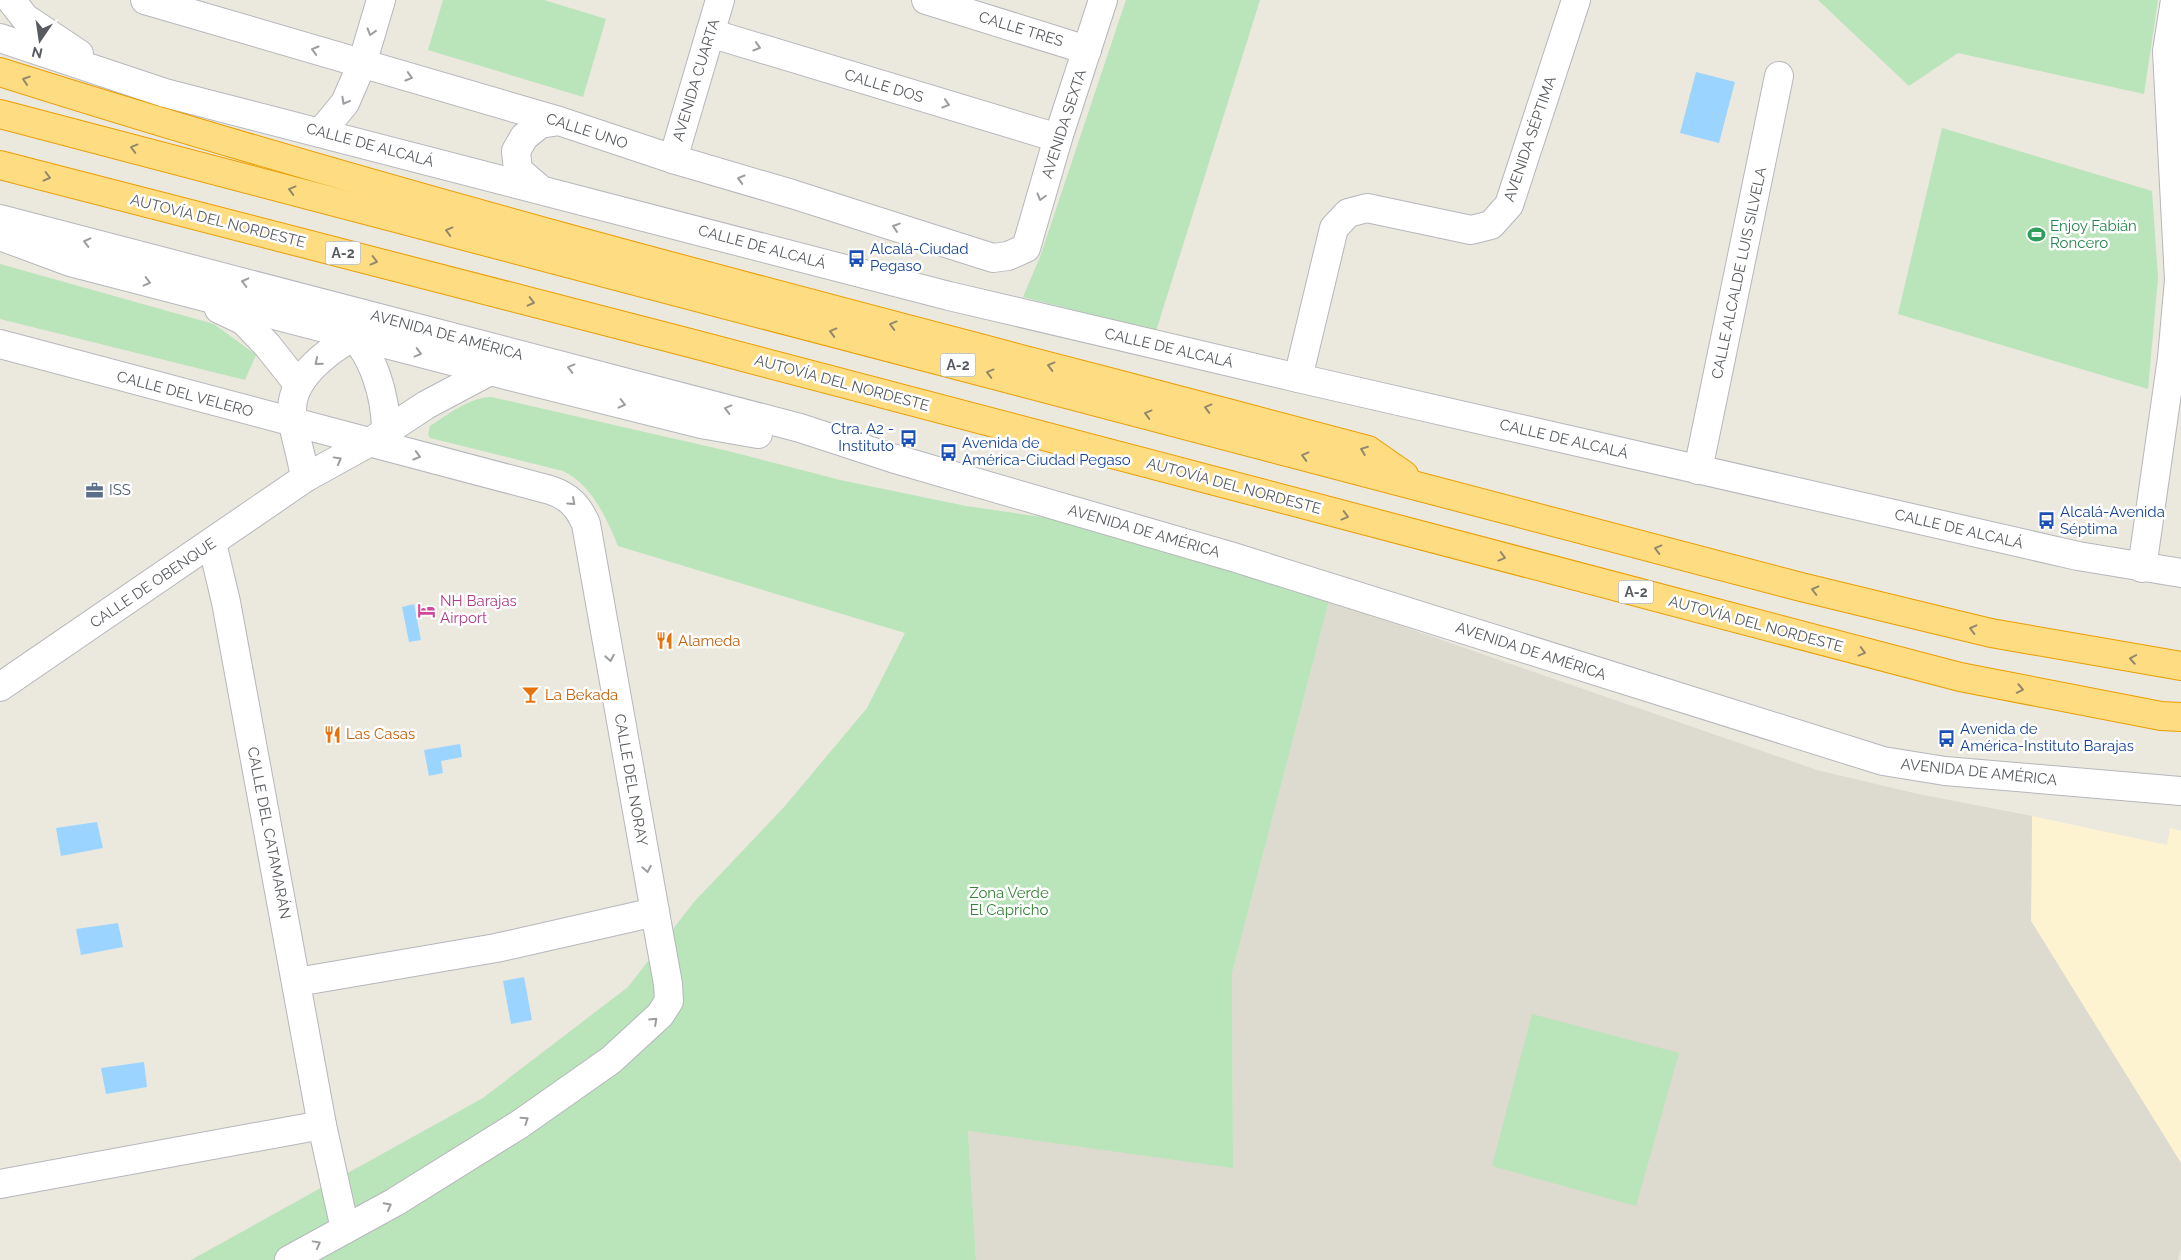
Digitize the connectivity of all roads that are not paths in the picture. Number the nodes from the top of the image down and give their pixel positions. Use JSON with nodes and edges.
{"nodes":[{"id":1,"x":11,"y":0,"type":"edge"},
{"id":2,"x":145,"y":0,"type":"edge"},
{"id":3,"x":381,"y":0,"type":"edge"},
{"id":4,"x":720,"y":0,"type":"edge"},
{"id":5,"x":926,"y":0,"type":"edge"},
{"id":6,"x":1103,"y":0,"type":"edge"},
{"id":7,"x":1576,"y":0,"type":"edge"},
{"id":8,"x":2175,"y":0,"type":"edge"},
{"id":9,"x":710,"y":33,"type":"junction"},
{"id":10,"x":0,"y":38,"type":"edge"},
{"id":11,"x":1087,"y":50,"type":"junction"},
{"id":12,"x":362,"y":64,"type":"junction"},
{"id":13,"x":0,"y":72,"type":"edge"},
{"id":14,"x":1779,"y":76,"type":"dead end"},
{"id":15,"x":165,"y":92,"type":"junction"},
{"id":16,"x":0,"y":114,"type":"edge"},
{"id":17,"x":559,"y":121,"type":"junction"},
{"id":18,"x":320,"y":133,"type":"junction"},
{"id":19,"x":1058,"y":138,"type":"junction"},
{"id":20,"x":673,"y":159,"type":"junction"},
{"id":21,"x":0,"y":165,"type":"edge"},
{"id":22,"x":540,"y":189,"type":"junction"},
{"id":23,"x":0,"y":219,"type":"edge"},
{"id":24,"x":0,"y":236,"type":"edge"},
{"id":25,"x":1026,"y":248,"type":"joint"},
{"id":26,"x":270,"y":289,"type":"junction"},
{"id":27,"x":185,"y":291,"type":"junction"},
{"id":28,"x":410,"y":326,"type":"junction"},
{"id":29,"x":354,"y":336,"type":"junction"},
{"id":30,"x":0,"y":344,"type":"edge"},
{"id":31,"x":490,"y":372,"type":"junction"},
{"id":32,"x":1298,"y":378,"type":"junction"},
{"id":33,"x":298,"y":384,"type":"junction"},
{"id":34,"x":292,"y":422,"type":"junction"},
{"id":35,"x":378,"y":437,"type":"junction"},
{"id":36,"x":892,"y":458,"type":"junction"},
{"id":37,"x":1698,"y":470,"type":"junction"},
{"id":38,"x":305,"y":478,"type":"junction"},
{"id":39,"x":1420,"y":486,"type":"junction"},
{"id":40,"x":212,"y":543,"type":"junction"},
{"id":41,"x":2142,"y":568,"type":"junction"},
{"id":42,"x":2181,"y":573,"type":"edge"},
{"id":43,"x":2181,"y":666,"type":"edge"},
{"id":44,"x":0,"y":687,"type":"edge"},
{"id":45,"x":2181,"y":717,"type":"edge"},
{"id":46,"x":2181,"y":791,"type":"edge"},
{"id":47,"x":655,"y":912,"type":"junction"},
{"id":48,"x":297,"y":982,"type":"junction"},
{"id":49,"x":322,"y":1125,"type":"junction"},
{"id":50,"x":0,"y":1184,"type":"edge"},
{"id":51,"x":344,"y":1229,"type":"junction"},
{"id":52,"x":289,"y":1260,"type":"edge"}],
"edges":[{"from":1,"to":15,"type":"street","name":"CALLE DE ALCALÁ"},
{"from":12,"to":2,"type":"street","name":"CALLE UNO","one_way":true},
{"from":3,"to":12,"type":"street","one_way":true},
{"from":4,"to":9,"type":"street","name":"AVENIDA CUARTA"},
{"from":5,"to":11,"type":"street","name":"CALLE TRES"},
{"from":6,"to":11,"type":"street","name":"AVENIDA SEXTA"},
{"from":7,"to":32,"type":"street","name":"AVENIDA SÉPTIMA"},
{"from":8,"to":41,"type":"street"},
{"from":9,"to":19,"type":"street","name":"CALLE DOS","one_way":true},
{"from":9,"to":20,"type":"street","name":"AVENIDA CUARTA"},
{"from":10,"to":15,"type":"street","name":"CALLE DE ALCALÁ"},
{"from":11,"to":19,"type":"street","name":"AVENIDA SEXTA"},
{"from":12,"to":17,"type":"street","name":"CALLE UNO","one_way":true},
{"from":12,"to":18,"type":"street","one_way":true},
{"from":39,"to":13,"type":"highway","one_way":true},
{"from":14,"to":37,"type":"street","name":"CALLE ALCALDE LUIS SILVELA"},
{"from":15,"to":18,"type":"street","name":"CALLE DE ALCALÁ"},
{"from":39,"to":16,"type":"highway","number":"A-2","one_way":true},
{"from":17,"to":20,"type":"street","name":"CALLE UNO"},
{"from":17,"to":22,"type":"street"},
{"from":18,"to":22,"type":"street","name":"CALLE DE ALCALÁ"},
{"from":19,"to":25,"type":"street","name":"AVENIDA SEXTA","one_way":true},
{"from":25,"to":20,"type":"street","name":"CALLE UNO","one_way":true},
{"from":21,"to":45,"type":"highway","name":"AUTOVÍA DEL NORDESTE","number":"A-2","one_way":true},
{"from":22,"to":32,"type":"street","name":"CALLE DE ALCALÁ"},
{"from":26,"to":23,"type":"street","name":"AVENIDA DE AMÉRICA","one_way":true},
{"from":24,"to":27,"type":"street","name":"AVENIDA DE AMÉRICA","one_way":true},
{"from":26,"to":28,"type":"street","name":"AVENIDA DE AMÉRICA"},
{"from":26,"to":29,"type":"street"},
{"from":27,"to":29,"type":"street","name":"AVENIDA DE AMÉRICA"},
{"from":27,"to":33,"type":"street"},
{"from":28,"to":29,"type":"street"},
{"from":36,"to":28,"type":"street","name":"AVENIDA DE AMÉRICA","one_way":true},
{"from":29,"to":31,"type":"street","name":"AVENIDA DE AMÉRICA","one_way":true},
{"from":29,"to":33,"type":"street","one_way":true},
{"from":29,"to":35,"type":"street"},
{"from":30,"to":34,"type":"street","name":"CALLE DEL VELERO"},
{"from":31,"to":35,"type":"street","name":"CALLE DE OBENQUE"},
{"from":31,"to":36,"type":"street","name":"AVENIDA DE AMÉRICA","one_way":true},
{"from":32,"to":37,"type":"street","name":"CALLE DE ALCALÁ"},
{"from":33,"to":34,"type":"street"},
{"from":34,"to":35,"type":"street","name":"CALLE DEL VELERO"},
{"from":34,"to":38,"type":"street"},
{"from":38,"to":35,"type":"street","name":"CALLE DE OBENQUE","one_way":true},
{"from":35,"to":47,"type":"street","name":"CALLE DEL NORAY","one_way":true},
{"from":36,"to":46,"type":"street","name":"AVENIDA DE AMÉRICA"},
{"from":37,"to":41,"type":"street","name":"CALLE DE ALCALÁ"},
{"from":38,"to":40,"type":"street","name":"CALLE DE OBENQUE"},
{"from":43,"to":39,"type":"highway","number":"A-2","one_way":true},
{"from":40,"to":44,"type":"street","name":"CALLE DE OBENQUE"},
{"from":40,"to":48,"type":"street","name":"CALLE DEL CATAMARÁN"},
{"from":41,"to":42,"type":"street","name":"CALLE DE ALCALÁ"},
{"from":47,"to":48,"type":"street"},
{"from":51,"to":47,"type":"street","name":"CALLE DEL NORAY","one_way":true},
{"from":48,"to":49,"type":"street","name":"CALLE DEL CATAMARÁN"},
{"from":49,"to":50,"type":"street"},
{"from":49,"to":51,"type":"street","name":"CALLE DEL CATAMARÁN"},
{"from":52,"to":51,"type":"street","name":"CALLE DEL NORAY","one_way":true}]}
